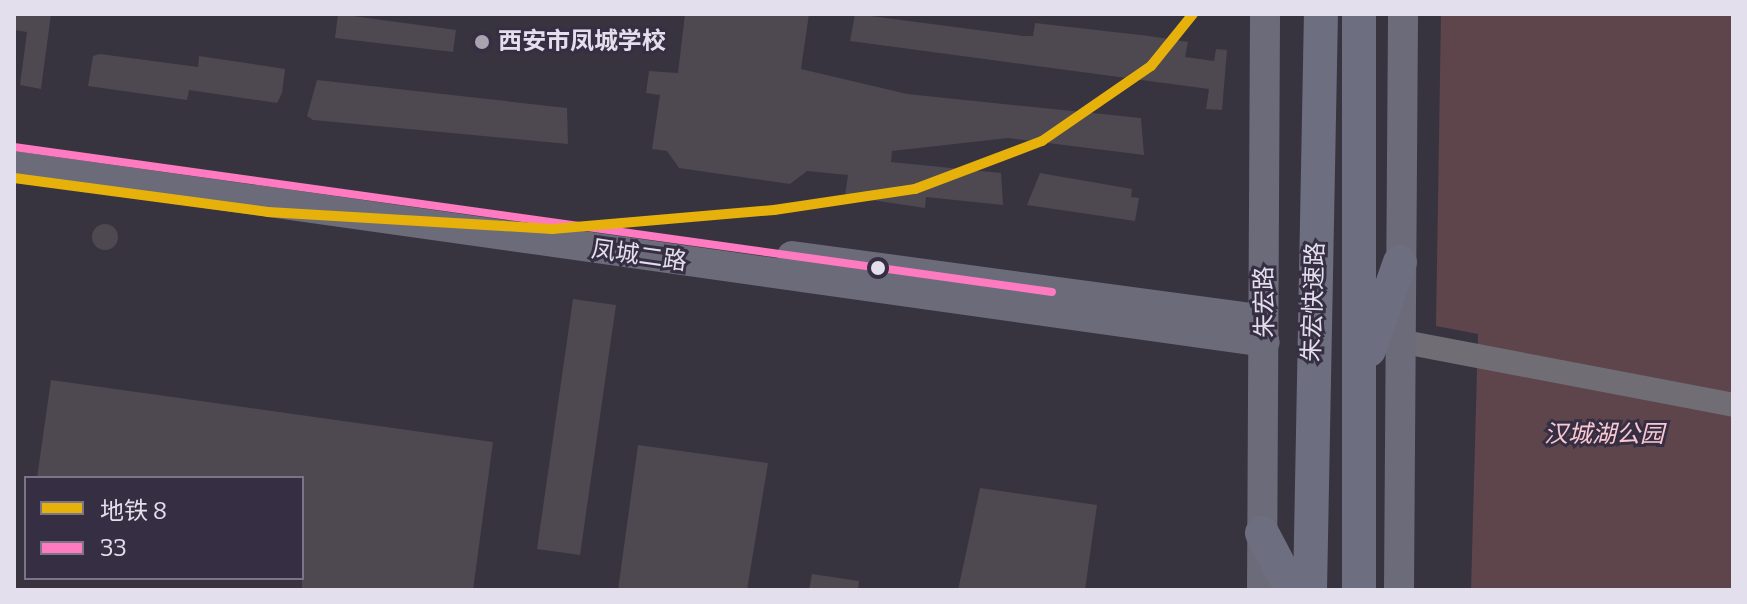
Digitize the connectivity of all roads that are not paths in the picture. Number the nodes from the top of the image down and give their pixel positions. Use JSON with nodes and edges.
{"nodes":[{"id":1,"x":1265,"y":14,"type":"edge"},
{"id":2,"x":1321,"y":14,"type":"edge"},
{"id":3,"x":1359,"y":14,"type":"edge"},
{"id":4,"x":1403,"y":14,"type":"edge"},
{"id":5,"x":14,"y":147,"type":"edge"},
{"id":6,"x":14,"y":166,"type":"edge"},
{"id":7,"x":1400,"y":262,"type":"junction"},
{"id":8,"x":1264,"y":331,"type":"junction"},
{"id":9,"x":1399,"y":341,"type":"junction"},
{"id":10,"x":1360,"y":377,"type":"junction"},
{"id":11,"x":1733,"y":405,"type":"edge"},
{"id":12,"x":1262,"y":533,"type":"junction"},
{"id":13,"x":1262,"y":590,"type":"edge"},
{"id":14,"x":1292,"y":590,"type":"edge"},
{"id":15,"x":1310,"y":590,"type":"edge"},
{"id":16,"x":1359,"y":590,"type":"edge"},
{"id":17,"x":1399,"y":590,"type":"edge"}],
"edges":[{"from":1,"to":8,"type":"main road","name":"朱宏路"},
{"from":2,"to":15,"type":"highway","name":"朱宏快速路"},
{"from":3,"to":10,"type":"highway","name":"朱宏快速路"},
{"from":4,"to":7,"type":"main road"},
{"from":5,"to":8,"type":"main road","name":"凤城二路"},
{"from":6,"to":8,"type":"main road","name":"凤城二路"},
{"from":7,"to":9,"type":"main road"},
{"from":7,"to":10,"type":"highway"},
{"from":8,"to":12,"type":"main road","name":"朱宏路"},
{"from":9,"to":11,"type":"street"},
{"from":9,"to":17,"type":"main road"},
{"from":10,"to":16,"type":"highway","name":"朱宏快速路"},
{"from":12,"to":13,"type":"main road","name":"朱宏路"},
{"from":12,"to":14,"type":"highway"}]}
